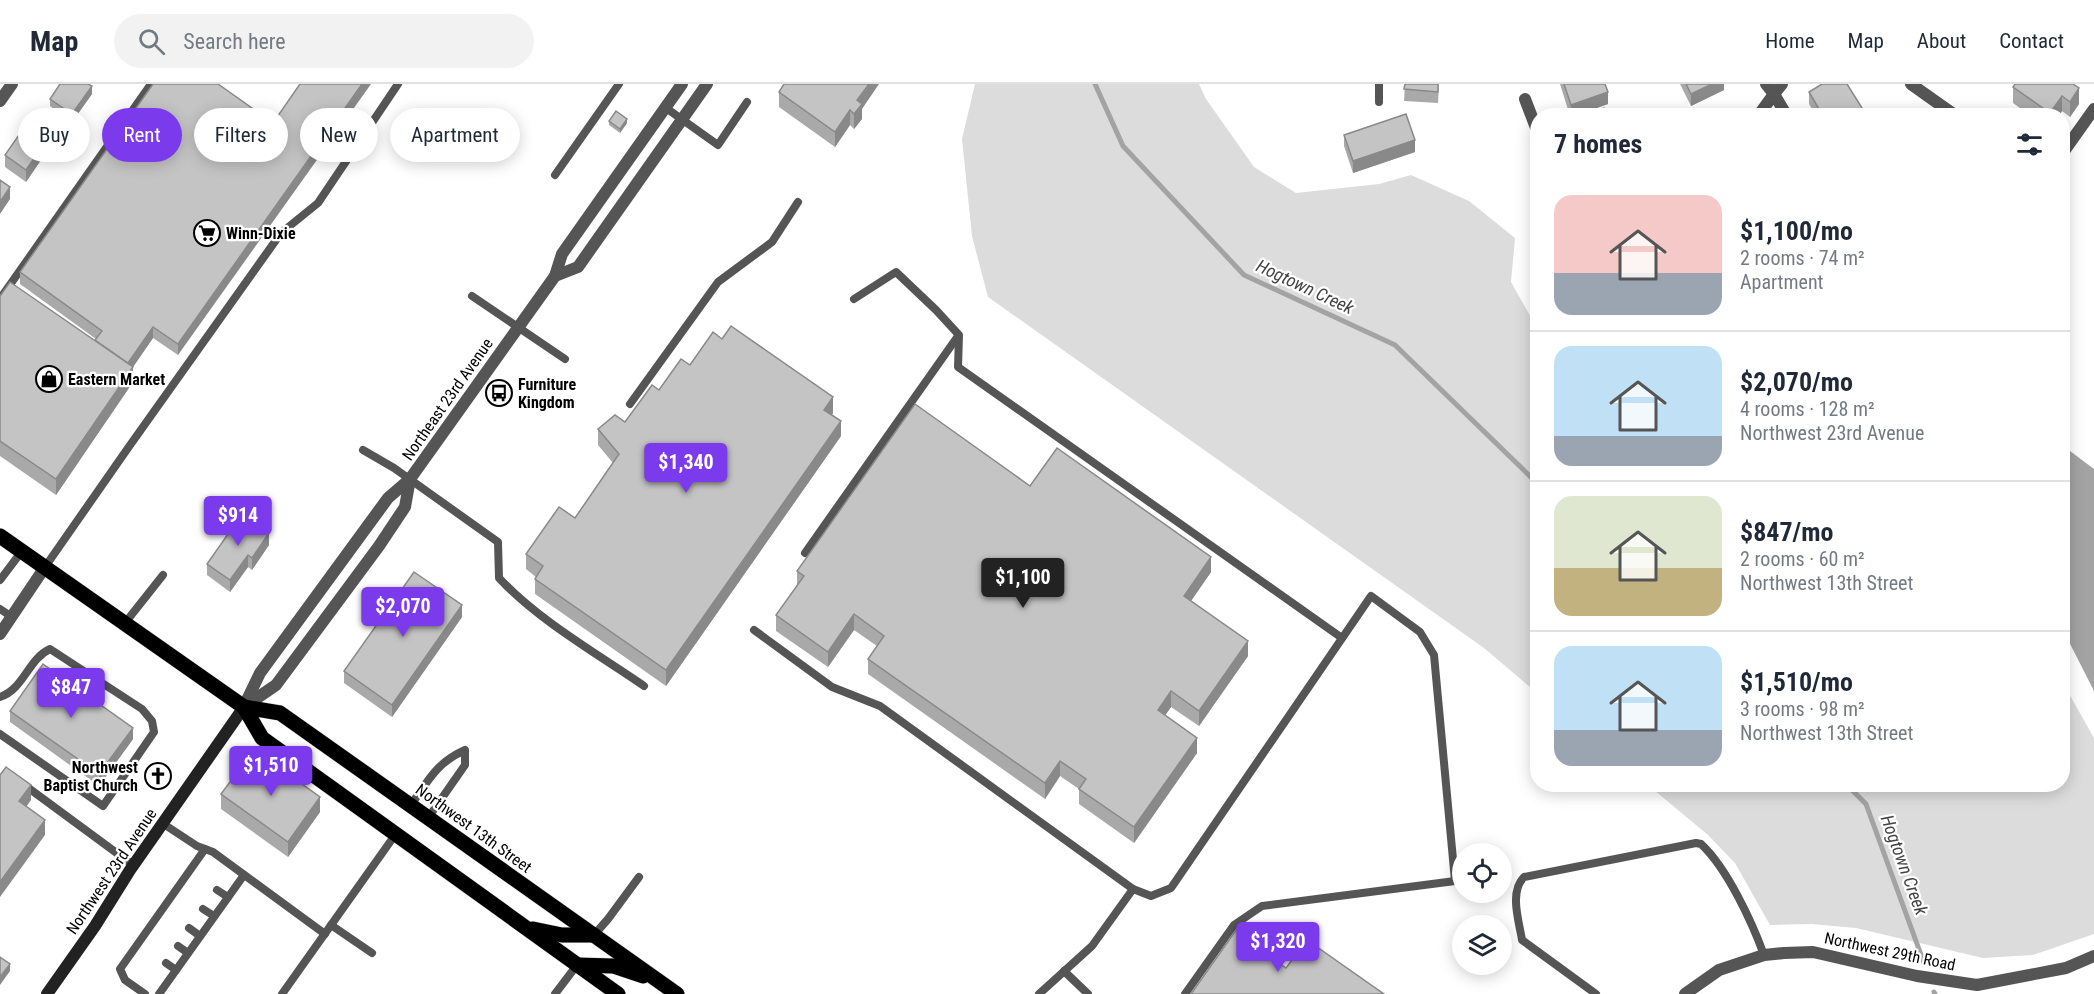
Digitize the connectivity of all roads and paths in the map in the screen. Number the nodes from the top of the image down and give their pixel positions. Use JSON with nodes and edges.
{"nodes":[{"id":1,"x":12,"y":84,"type":"edge"},
{"id":2,"x":151,"y":84,"type":"edge"},
{"id":3,"x":398,"y":84,"type":"edge"},
{"id":4,"x":619,"y":84,"type":"edge"},
{"id":5,"x":682,"y":84,"type":"edge"},
{"id":6,"x":706,"y":84,"type":"edge"},
{"id":7,"x":1379,"y":84,"type":"edge"},
{"id":8,"x":1766,"y":84,"type":"edge"},
{"id":9,"x":1782,"y":84,"type":"edge"},
{"id":10,"x":1911,"y":84,"type":"edge"},
{"id":11,"x":1774,"y":94,"type":"junction"},
{"id":12,"x":1525,"y":99,"type":"dead end"},
{"id":13,"x":0,"y":101,"type":"edge"},
{"id":14,"x":747,"y":102,"type":"dead end"},
{"id":15,"x":1379,"y":102,"type":"dead end"},
{"id":16,"x":666,"y":108,"type":"junction"},
{"id":17,"x":1764,"y":108,"type":"edge"},
{"id":18,"x":1782,"y":108,"type":"edge"},
{"id":19,"x":1945,"y":108,"type":"edge"},
{"id":20,"x":2094,"y":109,"type":"edge"},
{"id":21,"x":1530,"y":112,"type":"edge"},
{"id":22,"x":682,"y":119,"type":"junction"},
{"id":23,"x":2070,"y":143,"type":"edge"},
{"id":24,"x":555,"y":175,"type":"dead end"},
{"id":25,"x":798,"y":202,"type":"dead end"},
{"id":26,"x":555,"y":276,"type":"junction"},
{"id":27,"x":472,"y":296,"type":"dead end"},
{"id":28,"x":0,"y":299,"type":"edge"},
{"id":29,"x":854,"y":299,"type":"dead end"},
{"id":30,"x":518,"y":327,"type":"junction"},
{"id":31,"x":959,"y":335,"type":"junction"},
{"id":32,"x":565,"y":359,"type":"dead end"},
{"id":33,"x":630,"y":404,"type":"dead end"},
{"id":34,"x":363,"y":450,"type":"dead end"},
{"id":35,"x":410,"y":479,"type":"junction"},
{"id":36,"x":0,"y":536,"type":"edge"},
{"id":37,"x":378,"y":546,"type":"joint"},
{"id":38,"x":22,"y":551,"type":"junction"},
{"id":39,"x":806,"y":553,"type":"dead end"},
{"id":40,"x":45,"y":567,"type":"junction"},
{"id":41,"x":163,"y":575,"type":"dead end"},
{"id":42,"x":0,"y":580,"type":"edge"},
{"id":43,"x":0,"y":609,"type":"edge"},
{"id":44,"x":12,"y":617,"type":"junction"},
{"id":45,"x":125,"y":623,"type":"junction"},
{"id":46,"x":754,"y":630,"type":"dead end"},
{"id":47,"x":0,"y":634,"type":"edge"},
{"id":48,"x":1342,"y":638,"type":"junction"},
{"id":49,"x":644,"y":687,"type":"dead end"},
{"id":50,"x":0,"y":697,"type":"edge"},
{"id":51,"x":244,"y":707,"type":"junction"},
{"id":52,"x":0,"y":734,"type":"edge"},
{"id":53,"x":19,"y":782,"type":"edge"},
{"id":54,"x":411,"y":805,"type":"junction"},
{"id":55,"x":428,"y":818,"type":"junction"},
{"id":56,"x":162,"y":823,"type":"junction"},
{"id":57,"x":395,"y":835,"type":"junction"},
{"id":58,"x":205,"y":849,"type":"junction"},
{"id":59,"x":133,"y":864,"type":"junction"},
{"id":60,"x":190,"y":871,"type":"junction"},
{"id":61,"x":244,"y":875,"type":"junction"},
{"id":62,"x":198,"y":877,"type":"dead end"},
{"id":63,"x":639,"y":877,"type":"dead end"},
{"id":64,"x":1133,"y":889,"type":"junction"},
{"id":65,"x":177,"y":890,"type":"junction"},
{"id":66,"x":217,"y":890,"type":"dead end"},
{"id":67,"x":184,"y":895,"type":"dead end"},
{"id":68,"x":228,"y":897,"type":"junction"},
{"id":69,"x":163,"y":909,"type":"junction"},
{"id":70,"x":203,"y":909,"type":"dead end"},
{"id":71,"x":170,"y":915,"type":"dead end"},
{"id":72,"x":214,"y":916,"type":"junction"},
{"id":73,"x":151,"y":926,"type":"junction"},
{"id":74,"x":331,"y":926,"type":"junction"},
{"id":75,"x":524,"y":927,"type":"junction"},
{"id":76,"x":189,"y":928,"type":"dead end"},
{"id":77,"x":159,"y":932,"type":"dead end"},
{"id":78,"x":325,"y":934,"type":"junction"},
{"id":79,"x":594,"y":935,"type":"junction"},
{"id":80,"x":200,"y":936,"type":"junction"},
{"id":81,"x":138,"y":944,"type":"junction"},
{"id":82,"x":178,"y":946,"type":"dead end"},
{"id":83,"x":146,"y":950,"type":"dead end"},
{"id":84,"x":188,"y":953,"type":"junction"},
{"id":85,"x":372,"y":953,"type":"dead end"},
{"id":86,"x":1764,"y":955,"type":"junction"},
{"id":87,"x":2094,"y":956,"type":"edge"},
{"id":88,"x":166,"y":963,"type":"dead end"},
{"id":89,"x":577,"y":965,"type":"junction"},
{"id":90,"x":176,"y":970,"type":"junction"},
{"id":91,"x":1064,"y":971,"type":"junction"},
{"id":92,"x":657,"y":980,"type":"junction"},
{"id":93,"x":47,"y":994,"type":"edge"},
{"id":94,"x":145,"y":994,"type":"edge"},
{"id":95,"x":159,"y":994,"type":"edge"},
{"id":96,"x":282,"y":994,"type":"edge"},
{"id":97,"x":555,"y":994,"type":"edge"},
{"id":98,"x":618,"y":994,"type":"edge"},
{"id":99,"x":677,"y":994,"type":"edge"},
{"id":100,"x":1039,"y":994,"type":"edge"},
{"id":101,"x":1088,"y":994,"type":"edge"},
{"id":102,"x":1185,"y":994,"type":"edge"},
{"id":103,"x":1596,"y":994,"type":"edge"},
{"id":104,"x":1685,"y":994,"type":"edge"}],
"edges":[{"from":1,"to":13,"type":"street"},
{"from":2,"to":28,"type":"lane"},
{"from":3,"to":40,"type":"lane"},
{"from":4,"to":24,"type":"lane"},
{"from":5,"to":16,"type":"street","name":"Northeast 23rd Avenue"},
{"from":6,"to":22,"type":"street","name":"Northeast 23rd Avenue"},
{"from":7,"to":15,"type":"lane"},
{"from":8,"to":11,"type":"street"},
{"from":9,"to":11,"type":"street"},
{"from":10,"to":19,"type":"street"},
{"from":11,"to":17,"type":"street"},
{"from":11,"to":18,"type":"street"},
{"from":12,"to":21,"type":"street"},
{"from":14,"to":22,"type":"lane"},
{"from":16,"to":22,"type":"lane"},
{"from":16,"to":26,"type":"street","name":"Northeast 23rd Avenue"},
{"from":20,"to":23,"type":"street"},
{"from":22,"to":26,"type":"street","name":"Northeast 23rd Avenue"},
{"from":25,"to":33,"type":"lane"},
{"from":26,"to":30,"type":"street","name":"Northeast 23rd Avenue"},
{"from":27,"to":30,"type":"lane"},
{"from":29,"to":31,"type":"lane"},
{"from":30,"to":32,"type":"lane"},
{"from":30,"to":35,"type":"street","name":"Northeast 23rd Avenue"},
{"from":31,"to":39,"type":"lane"},
{"from":31,"to":48,"type":"lane"},
{"from":34,"to":35,"type":"lane"},
{"from":35,"to":37,"type":"street","name":"Northeast 23rd Avenue"},
{"from":35,"to":49,"type":"lane"},
{"from":35,"to":51,"type":"street","name":"Northwest 23rd Avenue"},
{"from":36,"to":38,"type":"main road","name":"Northwest 13th Street"},
{"from":37,"to":51,"type":"street","name":"Northwest 23rd Avenue"},
{"from":38,"to":40,"type":"main road","name":"Northwest 13th Street"},
{"from":38,"to":42,"type":"lane"},
{"from":40,"to":44,"type":"street"},
{"from":40,"to":45,"type":"main road","name":"Northwest 13th Street"},
{"from":41,"to":45,"type":"lane"},
{"from":43,"to":44,"type":"lane"},
{"from":44,"to":47,"type":"street"},
{"from":45,"to":51,"type":"main road","name":"Northwest 13th Street"},
{"from":46,"to":64,"type":"lane"},
{"from":48,"to":64,"type":"lane"},
{"from":48,"to":102,"type":"lane"},
{"from":50,"to":52,"type":"lane"},
{"from":51,"to":54,"type":"main road","name":"Northwest 13th Street"},
{"from":51,"to":56,"type":"main road","name":"Northwest 23rd Avenue"},
{"from":51,"to":57,"type":"main road","name":"Northwest 13th Street"},
{"from":53,"to":59,"type":"lane"},
{"from":54,"to":55,"type":"main road","name":"Northwest 13th Street"},
{"from":54,"to":55,"type":"lane"},
{"from":55,"to":79,"type":"main road","name":"Northwest 13th Street"},
{"from":56,"to":58,"type":"lane"},
{"from":56,"to":59,"type":"main road","name":"Northwest 23rd Avenue"},
{"from":57,"to":74,"type":"lane"},
{"from":57,"to":75,"type":"main road","name":"Northwest 13th Street"},
{"from":58,"to":60,"type":"lane"},
{"from":58,"to":61,"type":"lane"},
{"from":59,"to":93,"type":"main road","name":"Northwest 23rd Avenue"},
{"from":60,"to":62,"type":"lane"},
{"from":60,"to":65,"type":"lane"},
{"from":61,"to":68,"type":"lane"},
{"from":61,"to":78,"type":"lane"},
{"from":63,"to":79,"type":"lane"},
{"from":64,"to":91,"type":"lane"},
{"from":65,"to":67,"type":"lane"},
{"from":65,"to":69,"type":"lane"},
{"from":66,"to":68,"type":"lane"},
{"from":68,"to":72,"type":"lane"},
{"from":69,"to":71,"type":"lane"},
{"from":69,"to":73,"type":"lane"},
{"from":70,"to":72,"type":"lane"},
{"from":72,"to":80,"type":"lane"},
{"from":73,"to":77,"type":"lane"},
{"from":73,"to":81,"type":"lane"},
{"from":74,"to":78,"type":"lane"},
{"from":74,"to":85,"type":"lane"},
{"from":75,"to":79,"type":"main road"},
{"from":75,"to":89,"type":"main road","name":"Northwest 13th Street"},
{"from":76,"to":80,"type":"lane"},
{"from":78,"to":96,"type":"lane"},
{"from":79,"to":92,"type":"main road","name":"Northwest 13th Street"},
{"from":80,"to":84,"type":"lane"},
{"from":81,"to":83,"type":"lane"},
{"from":81,"to":94,"type":"lane"},
{"from":82,"to":84,"type":"lane"},
{"from":84,"to":90,"type":"lane"},
{"from":86,"to":87,"type":"street","name":"Northwest 29th Road"},
{"from":86,"to":103,"type":"lane"},
{"from":86,"to":104,"type":"street","name":"Northwest 29th Road"},
{"from":88,"to":90,"type":"lane"},
{"from":89,"to":92,"type":"main road"},
{"from":89,"to":97,"type":"lane"},
{"from":89,"to":98,"type":"main road","name":"Northwest 13th Street"},
{"from":90,"to":95,"type":"lane"},
{"from":91,"to":100,"type":"lane"},
{"from":91,"to":101,"type":"lane"},
{"from":92,"to":99,"type":"main road","name":"Northwest 13th Street"}]}
